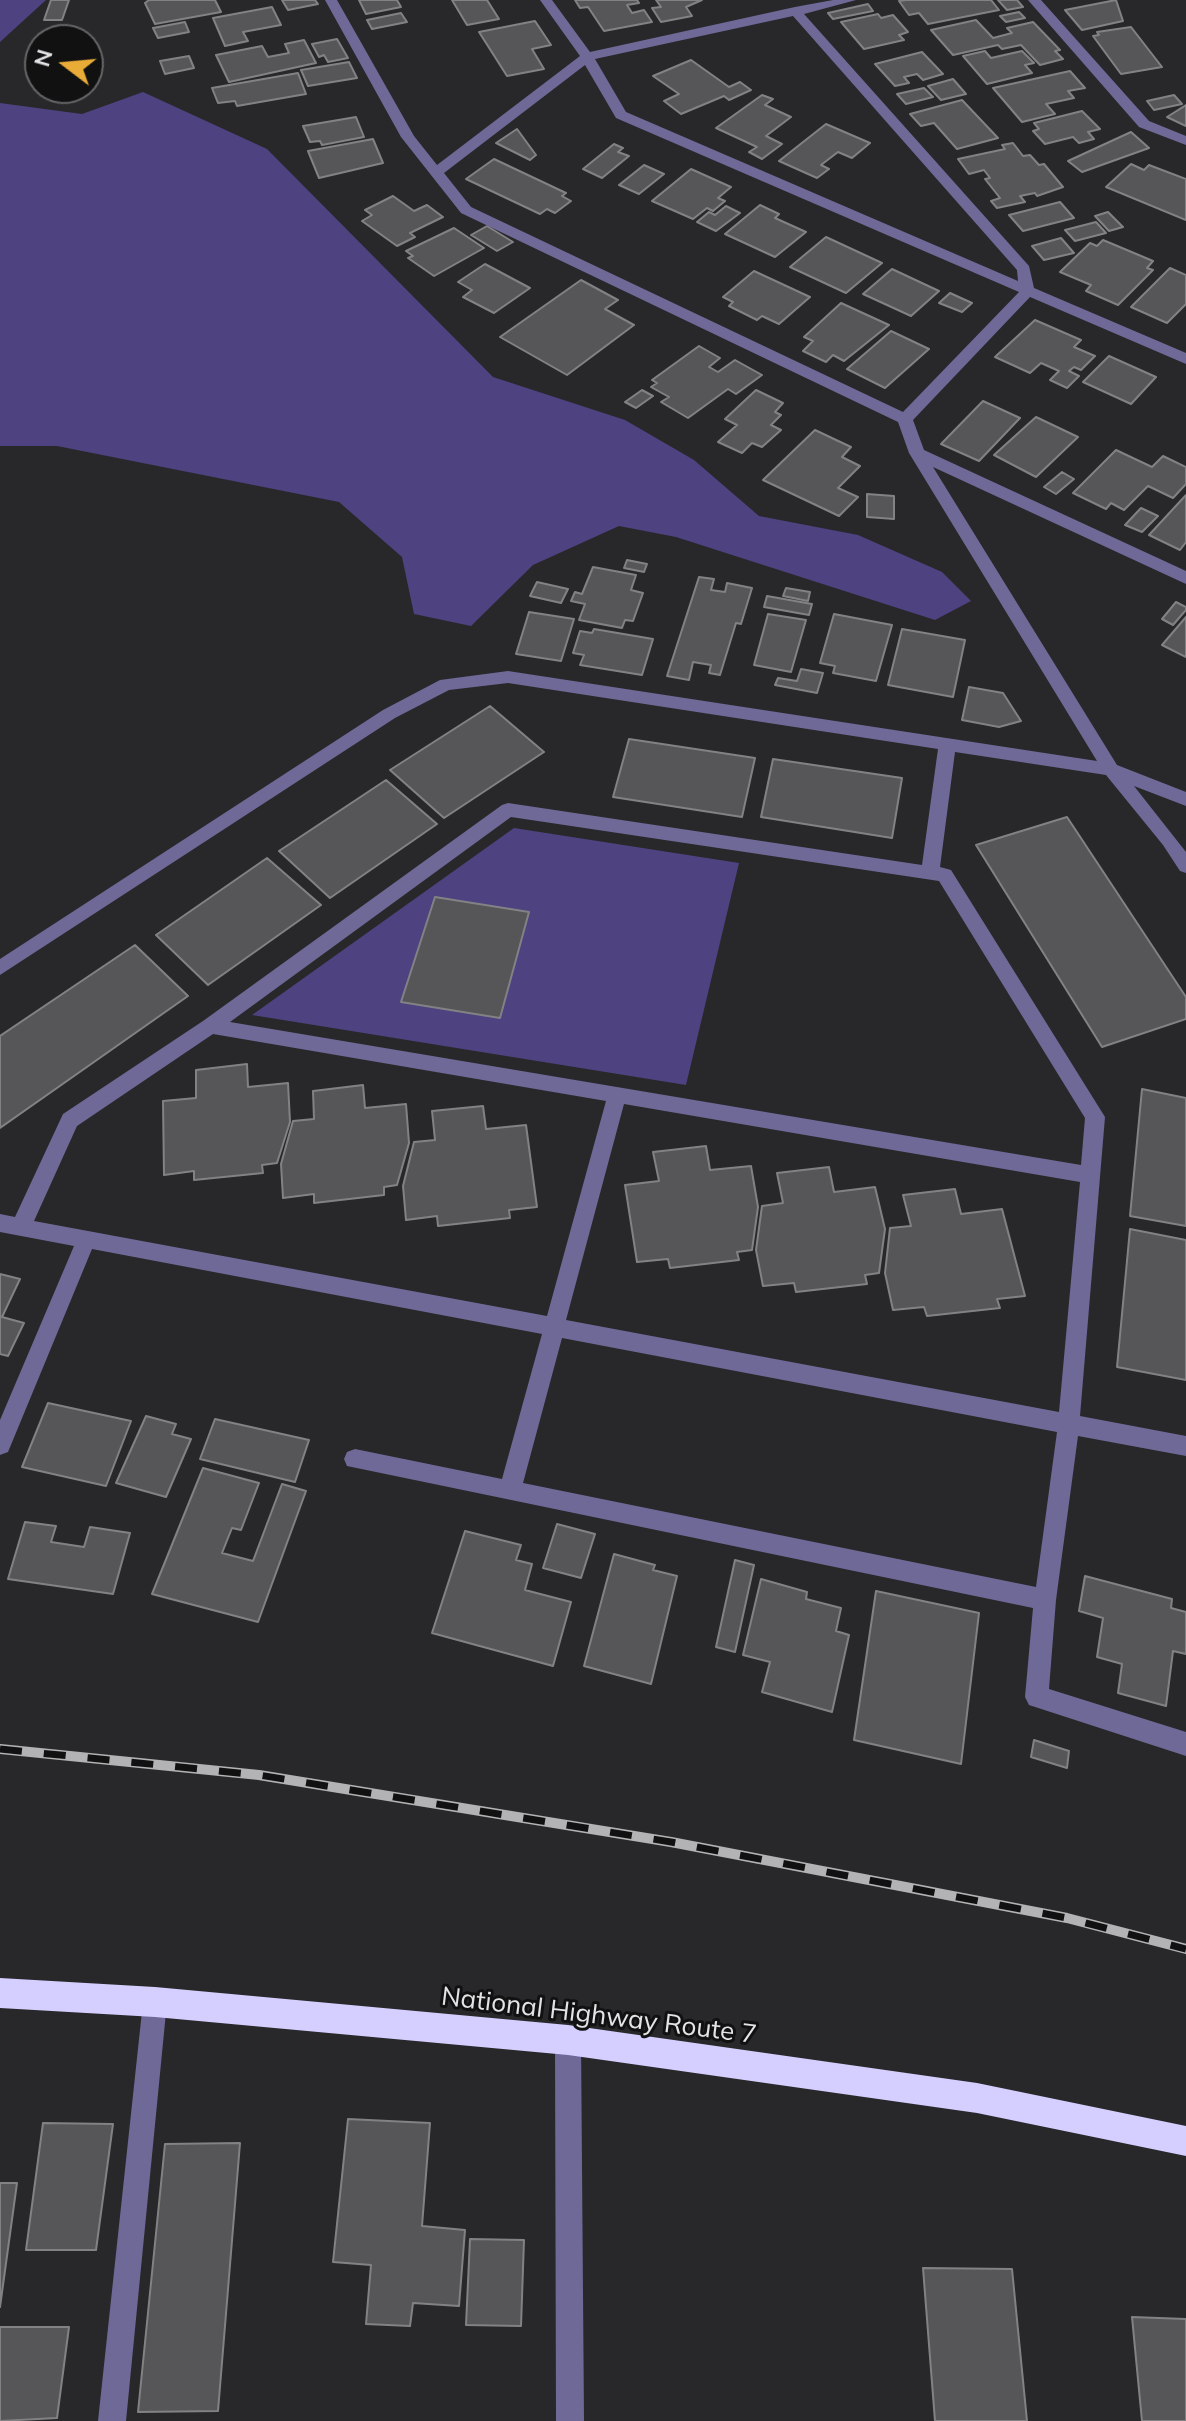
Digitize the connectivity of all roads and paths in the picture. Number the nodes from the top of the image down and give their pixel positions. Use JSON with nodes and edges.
{"nodes":[{"id":1,"x":331,"y":0,"type":"edge"},
{"id":2,"x":546,"y":0,"type":"edge"},
{"id":3,"x":850,"y":0,"type":"edge"},
{"id":4,"x":1034,"y":0,"type":"edge"},
{"id":5,"x":795,"y":11,"type":"junction"},
{"id":6,"x":587,"y":57,"type":"junction"},
{"id":7,"x":1186,"y":141,"type":"edge"},
{"id":8,"x":436,"y":172,"type":"junction"},
{"id":9,"x":1027,"y":292,"type":"junction"},
{"id":10,"x":1186,"y":359,"type":"edge"},
{"id":11,"x":905,"y":419,"type":"junction"},
{"id":12,"x":917,"y":453,"type":"junction"},
{"id":13,"x":1186,"y":578,"type":"edge"},
{"id":14,"x":947,"y":744,"type":"junction"},
{"id":15,"x":1111,"y":770,"type":"junction"},
{"id":16,"x":1186,"y":799,"type":"edge"},
{"id":17,"x":1186,"y":866,"type":"edge"},
{"id":18,"x":930,"y":873,"type":"junction"},
{"id":19,"x":0,"y":968,"type":"edge"},
{"id":20,"x":210,"y":1026,"type":"junction"},
{"id":21,"x":617,"y":1095,"type":"junction"},
{"id":22,"x":1089,"y":1175,"type":"junction"},
{"id":23,"x":0,"y":1223,"type":"edge"},
{"id":24,"x":21,"y":1227,"type":"junction"},
{"id":25,"x":87,"y":1238,"type":"junction"},
{"id":26,"x":555,"y":1326,"type":"junction"},
{"id":27,"x":1069,"y":1422,"type":"junction"},
{"id":28,"x":0,"y":1445,"type":"edge"},
{"id":29,"x":1186,"y":1446,"type":"edge"},
{"id":30,"x":355,"y":1459,"type":"dead end"},
{"id":31,"x":510,"y":1490,"type":"junction"},
{"id":32,"x":1045,"y":1600,"type":"junction"},
{"id":33,"x":1186,"y":1744,"type":"edge"},
{"id":34,"x":0,"y":1993,"type":"edge"},
{"id":35,"x":155,"y":2002,"type":"junction"},
{"id":36,"x":568,"y":2040,"type":"junction"},
{"id":37,"x":1186,"y":2141,"type":"edge"},
{"id":38,"x":112,"y":2421,"type":"edge"},
{"id":39,"x":570,"y":2421,"type":"edge"}],
"edges":[{"from":1,"to":8,"type":"street"},
{"from":2,"to":6,"type":"street"},
{"from":3,"to":5,"type":"street"},
{"from":4,"to":7,"type":"street"},
{"from":5,"to":6,"type":"street"},
{"from":5,"to":9,"type":"street"},
{"from":6,"to":8,"type":"street"},
{"from":6,"to":9,"type":"street"},
{"from":8,"to":11,"type":"street"},
{"from":9,"to":10,"type":"street"},
{"from":9,"to":11,"type":"street"},
{"from":11,"to":12,"type":"street"},
{"from":12,"to":13,"type":"street"},
{"from":12,"to":15,"type":"street"},
{"from":14,"to":15,"type":"street"},
{"from":14,"to":18,"type":"street"},
{"from":14,"to":19,"type":"street"},
{"from":15,"to":16,"type":"street"},
{"from":15,"to":17,"type":"street"},
{"from":18,"to":20,"type":"street"},
{"from":18,"to":22,"type":"street"},
{"from":20,"to":21,"type":"street"},
{"from":20,"to":24,"type":"street"},
{"from":21,"to":22,"type":"street"},
{"from":21,"to":26,"type":"street"},
{"from":22,"to":27,"type":"street"},
{"from":23,"to":24,"type":"street"},
{"from":24,"to":25,"type":"street"},
{"from":25,"to":26,"type":"street"},
{"from":25,"to":28,"type":"street"},
{"from":26,"to":27,"type":"street"},
{"from":26,"to":31,"type":"street"},
{"from":27,"to":29,"type":"street"},
{"from":27,"to":32,"type":"street"},
{"from":30,"to":31,"type":"street"},
{"from":31,"to":32,"type":"street"},
{"from":32,"to":33,"type":"street"},
{"from":34,"to":35,"type":"highway","name":"National Highway Route 7"},
{"from":35,"to":36,"type":"highway","name":"National Highway Route 7"},
{"from":35,"to":38,"type":"street"},
{"from":36,"to":37,"type":"highway","name":"National Highway Route 7"},
{"from":36,"to":39,"type":"street"}]}
